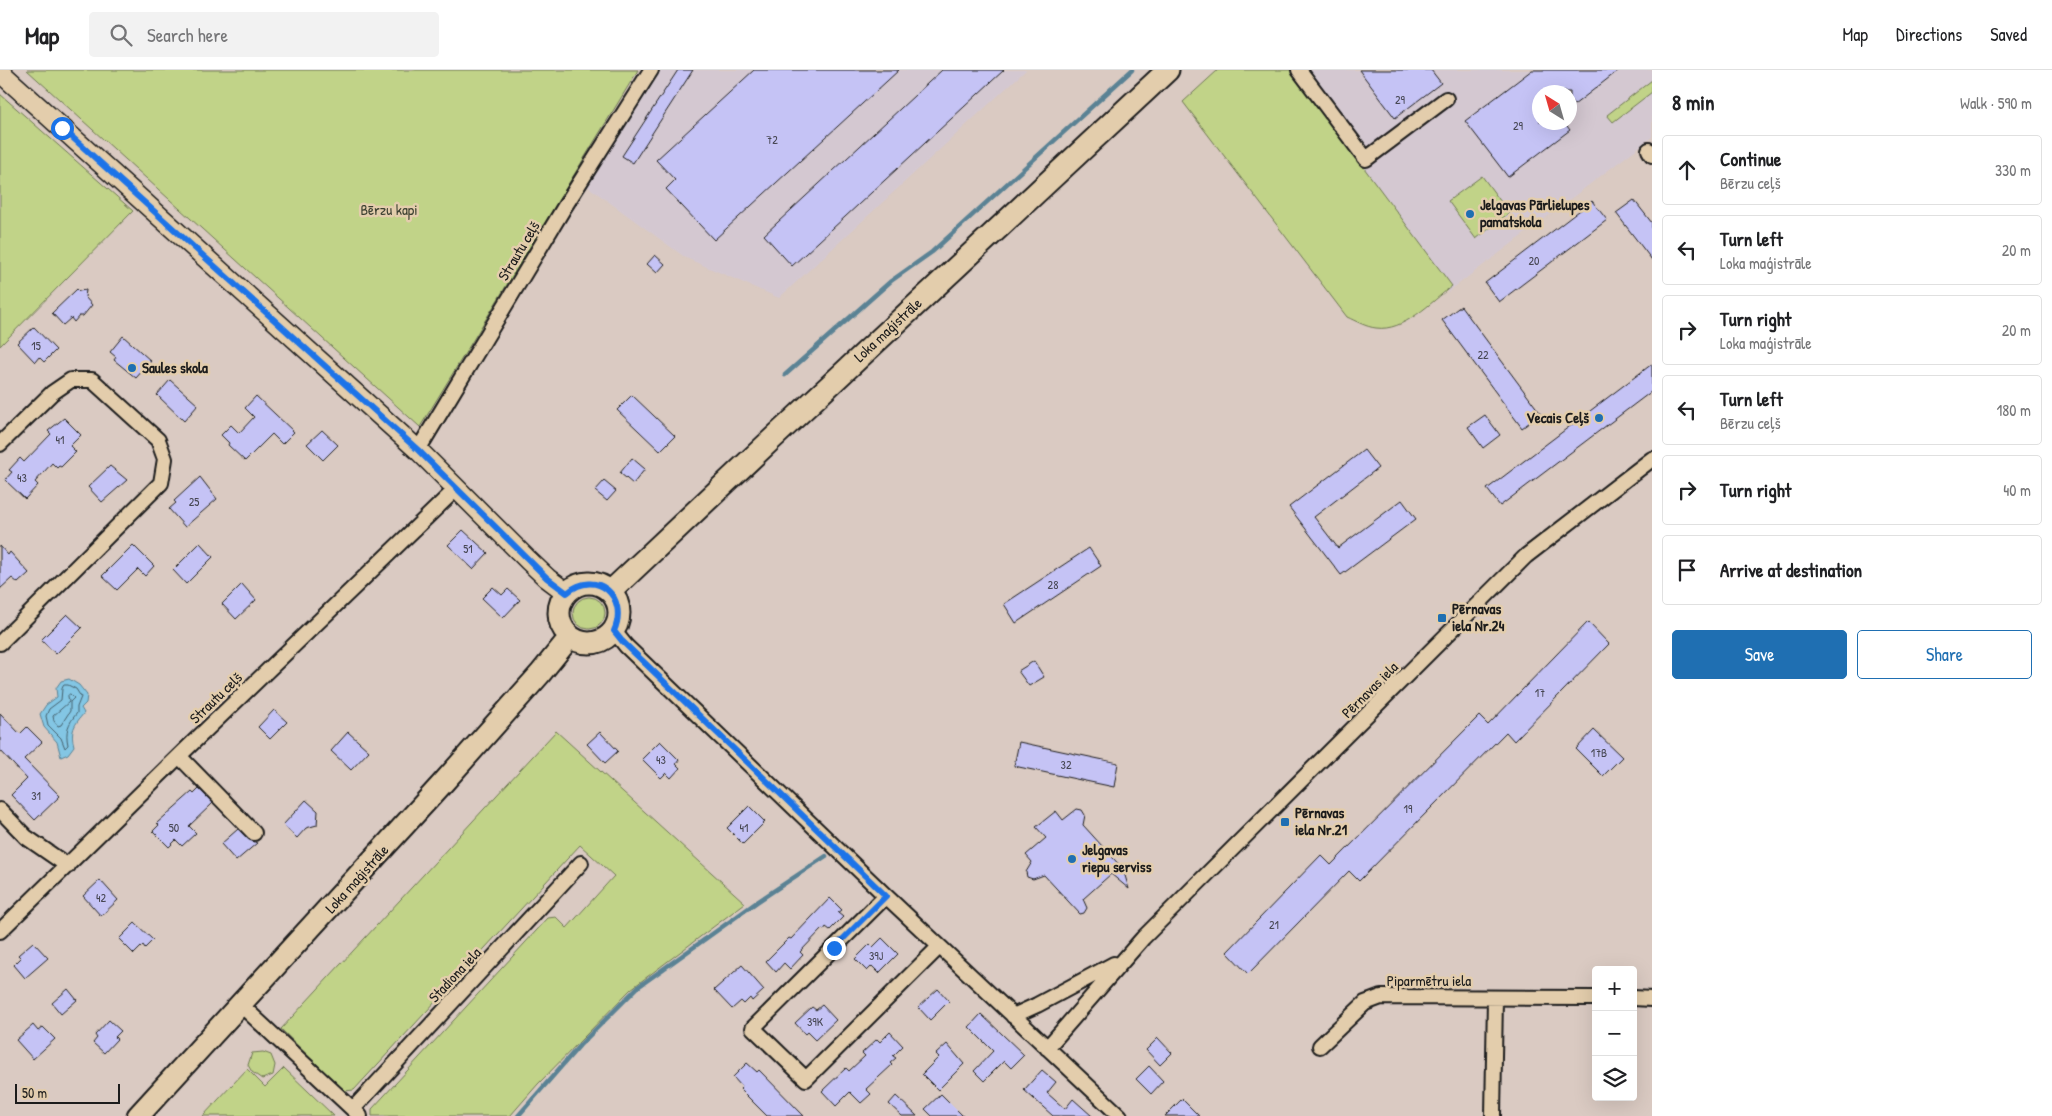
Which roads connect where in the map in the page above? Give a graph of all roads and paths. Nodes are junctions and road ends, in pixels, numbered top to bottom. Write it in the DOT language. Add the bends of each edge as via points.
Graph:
graph roads {
  1 [pos="651,70"];
  2 [pos="1168,70"];
  3 [pos="1299,70"];
  4 [pos="0,72"];
  5 [pos="1446,99"];
  6 [pos="0,444"];
  7 [pos="418,450"];
  8 [pos="1652,459"];
  9 [pos="456,490"];
  10 [pos="610,592"];
  11 [pos="567,593"];
  12 [pos="570,637"];
  13 [pos="620,638"];
  14 [pos="0,643"];
  15 [pos="179,756"];
  16 [pos="0,810"];
  17 [pos="254,833"];
  18 [pos="580,863"];
  19 [pos="68,866"];
  20 [pos="886,896"];
  21 [pos="0,931"];
  22 [pos="939,947"];
  23 [pos="1123,959"];
  24 [pos="1495,998"];
  25 [pos="1592,998"];
  26 [pos="1637,998"];
  27 [pos="1652,999"];
  28 [pos="241,1005"];
  29 [pos="1012,1016"];
  30 [pos="1320,1046"];
  31 [pos="1047,1048"];
  32 [pos="356,1113"];
  33 [pos="138,1116"];
  34 [pos="1120,1116"];
  35 [pos="1493,1116"];
  1 -- 7 [label="street, Strautu ceļš"];
  2 -- 10 [label="main road, Loka maģistrāle"];
  3 -- 5 [label="street" via="1366,159"];
  4 -- 7 [label="street"];
  6 -- 14 [label="street" via="52,393 71,380 92,380 158,440 165,459 160,483"];
  7 -- 9 [label="street"];
  8 -- 23 [label="street, Pērnavas iela" via="1526,556"];
  9 -- 11 [label="street" via="547,578"];
  9 -- 15 [label="street, Strautu ceļš"];
  10 -- 11 [label="main road" via="594,584 584,584"];
  10 -- 13 [label="main road" via="619,611"];
  11 -- 12 [label="main road" via="559,611 563,629"];
  12 -- 13 [label="main road" via="588,644"];
  12 -- 28 [label="main road, Loka maģistrāle" via="456,770"];
  13 -- 20 [label="street"];
  15 -- 17 [label="street"];
  15 -- 19 [label="street, Strautu ceļš"];
  16 -- 19 [label="street" via="26,838"];
  18 -- 32 [label="street, Stadiona iela"];
  19 -- 21 [label="street, Strautu ceļš"];
  20 -- 22 [label="street"];
  20 -- 22 [label="street" via="753,1028 806,1080"];
  22 -- 29 [label="street"];
  23 -- 29 [label="street"];
  23 -- 31 [label="street"];
  24 -- 25 [label="street, Piparmētru iela"];
  24 -- 30 [label="street, Piparmētru iela" via="1381,997 1365,1003"];
  24 -- 35 [label="street"];
  26 -- 27 [label="street"];
  28 -- 32 [label="street, Stadiona iela"];
  28 -- 33 [label="main road, Loka maģistrāle"];
  29 -- 31 [label="street"];
  31 -- 34 [label="street"];
}
